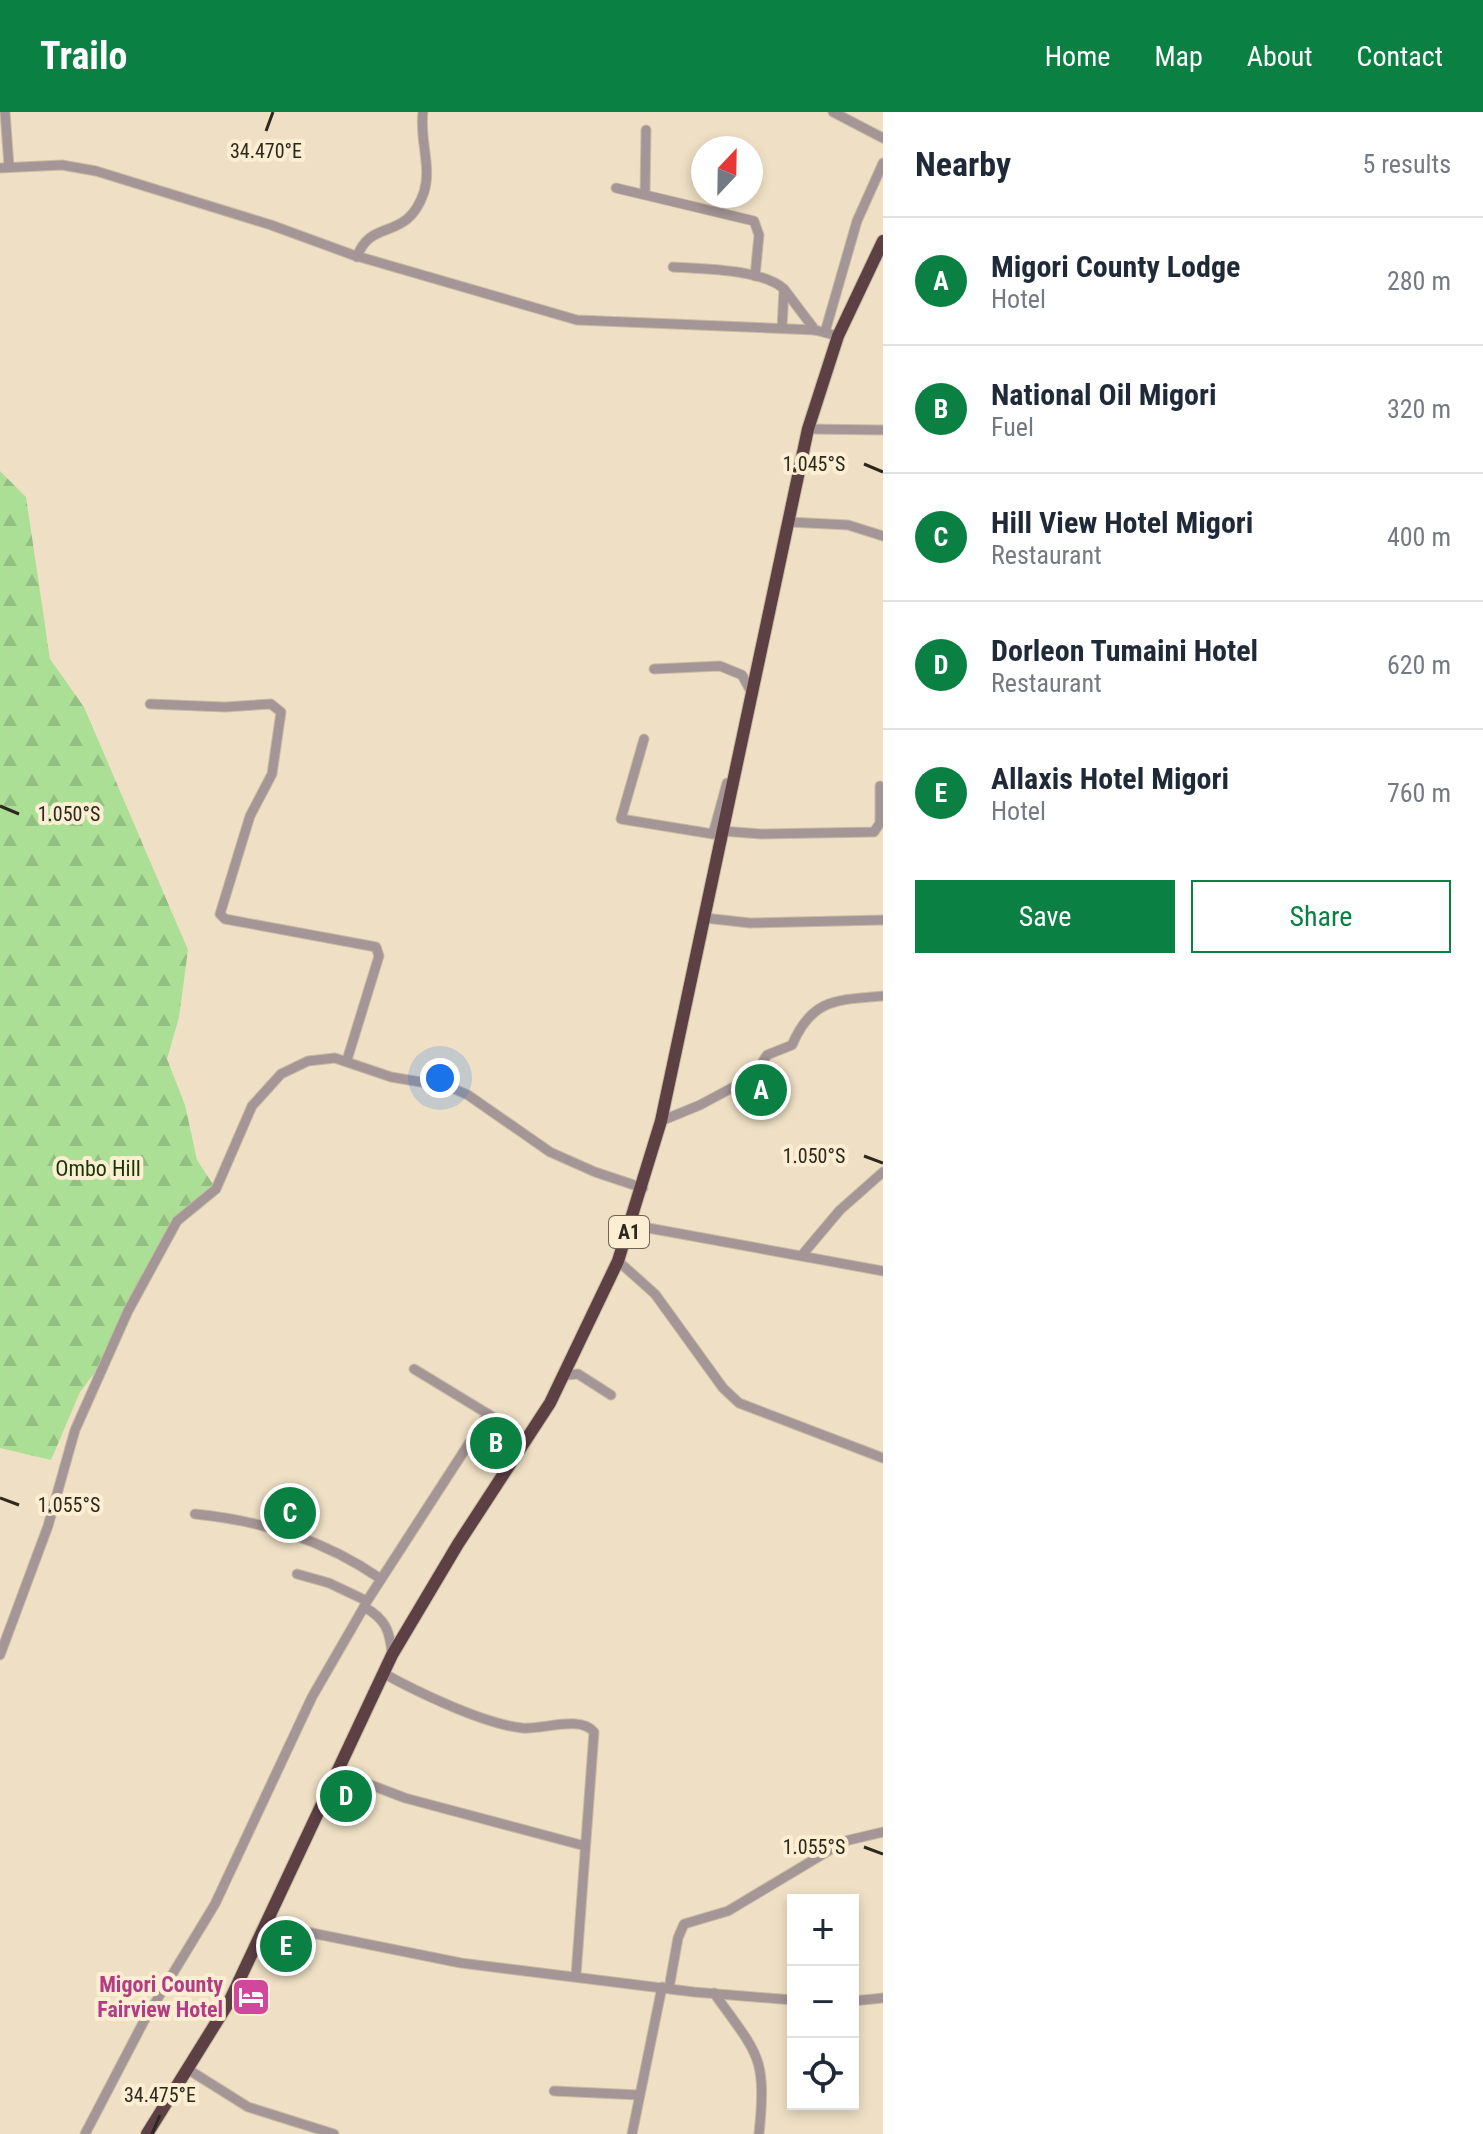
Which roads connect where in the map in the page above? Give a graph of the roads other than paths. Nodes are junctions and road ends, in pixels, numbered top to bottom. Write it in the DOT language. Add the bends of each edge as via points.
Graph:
graph roads {
  1 [pos="5,112"];
  2 [pos="423,112"];
  3 [pos="833,112"];
  4 [pos="646,130"];
  5 [pos="883,138"];
  6 [pos="883,163"];
  7 [pos="4,167"];
  8 [pos="616,188"];
  9 [pos="645,193"];
  10 [pos="883,241"];
  11 [pos="357,257"];
  12 [pos="673,267"];
  13 [pos="755,276"];
  14 [pos="784,289"];
  15 [pos="782,328"];
  16 [pos="826,333"];
  17 [pos="808,429"];
  18 [pos="883,430"];
  19 [pos="789,522"];
  20 [pos="883,536"];
  21 [pos="654,669"];
  22 [pos="753,694"];
  23 [pos="150,704"];
  24 [pos="644,739"];
  25 [pos="880,786"];
  26 [pos="722,831"];
  27 [pos="705,918"];
  28 [pos="883,920"];
  29 [pos="883,996"];
  30 [pos="347,1060"];
  31 [pos="661,1121"];
  32 [pos="883,1172"];
  33 [pos="643,1188"];
  34 [pos="632,1225"];
  35 [pos="802,1255"];
  36 [pos="618,1261"];
  37 [pos="883,1271"];
  38 [pos="414,1369"];
  39 [pos="567,1375"];
  40 [pos="611,1395"];
  41 [pos="488,1414"];
  42 [pos="527,1440"];
  43 [pos="883,1458"];
  44 [pos="195,1514"];
  45 [pos="297,1574"];
  46 [pos="381,1579"];
  47 [pos="366,1604"];
  48 [pos="0,1655"];
  49 [pos="392,1655"];
  50 [pos="383,1673"];
  51 [pos="337,1772"];
  52 [pos="883,1832"];
  53 [pos="585,1846"];
  54 [pos="267,1924"];
  55 [pos="576,1975"];
  56 [pos="666,1988"];
  57 [pos="714,1993"];
  58 [pos="883,1998"];
  59 [pos="787,1999"];
  60 [pos="859,2000"];
  61 [pos="189,2070"];
  62 [pos="554,2091"];
  63 [pos="639,2095"];
  64 [pos="85,2134"];
  65 [pos="147,2134"];
  66 [pos="334,2134"];
  67 [pos="632,2134"];
  68 [pos="759,2134"];
  1 -- 7 [label="street"];
  2 -- 11 [label="street" via="427,176 420,201 408,221 371,237"];
  3 -- 5 [label="street"];
  4 -- 9 [label="street"];
  6 -- 16 [label="street" via="857,221"];
  7 -- 11 [label="street" via="62,165 96,171"];
  8 -- 9 [label="street"];
  9 -- 13 [label="street" via="754,221 759,235"];
  10 -- 16 [label="highway, A1"];
  11 -- 15 [label="street" via="586,321"];
  12 -- 13 [label="street"];
  13 -- 14 [label="street"];
  14 -- 15 [label="street"];
  14 -- 16 [label="street"];
  15 -- 16 [label="street"];
  16 -- 17 [label="highway, A1"];
  17 -- 18 [label="street"];
  17 -- 19 [label="highway, A1"];
  19 -- 20 [label="street" via="848,525"];
  19 -- 22 [label="highway, A1"];
  21 -- 22 [label="street" via="720,666 742,675"];
  22 -- 24 [label="street" via="713,834 621,819"];
  22 -- 26 [label="highway, A1"];
  23 -- 30 [label="street" via="271,704 281,712 272,774 250,816 220,914 376,947 379,956"];
  25 -- 26 [label="street" via="880,823 874,832"];
  26 -- 27 [label="highway, A1"];
  27 -- 28 [label="street" via="750,923"];
  27 -- 31 [label="highway, A1"];
  29 -- 31 [label="street" via="840,1000 820,1008 805,1019 792,1045 767,1055 757,1074"];
  30 -- 33 [label="street" via="391,1077 458,1090 550,1152"];
  30 -- 48 [label="street" via="308,1061 271,1082 252,1106 216,1189 177,1221 121,1325 75,1430 52,1513"];
  31 -- 33 [label="highway, A1"];
  32 -- 35 [label="street" via="840,1210"];
  33 -- 34 [label="highway, A1"];
  34 -- 35 [label="street"];
  34 -- 36 [label="highway, A1"];
  35 -- 37 [label="street"];
  36 -- 39 [label="highway, A1"];
  36 -- 43 [label="street" via="655,1294 739,1403"];
  38 -- 41 [label="street"];
  39 -- 40 [label="street" via="578,1374"];
  39 -- 42 [label="highway, A1"];
  41 -- 42 [label="street"];
  41 -- 46 [label="street"];
  42 -- 49 [label="highway, A1"];
  44 -- 46 [label="street" via="254,1522 297,1535"];
  45 -- 47 [label="street" via="329,1583"];
  46 -- 47 [label="street"];
  47 -- 49 [label="street" via="387,1625"];
  47 -- 64 [label="street" via="312,1697 215,1904 150,2010"];
  49 -- 50 [label="highway, A1"];
  50 -- 51 [label="highway, A1"];
  50 -- 53 [label="street" via="435,1699 517,1727 591,1728 596,1740"];
  51 -- 53 [label="street" via="405,1798"];
  51 -- 54 [label="highway, A1"];
  52 -- 56 [label="street" via="845,1841 728,1911 684,1924"];
  53 -- 55 [label="street"];
  54 -- 55 [label="street" via="461,1963"];
  54 -- 61 [label="highway, A1"];
  55 -- 56 [label="street"];
  56 -- 57 [label="street"];
  56 -- 63 [label="street"];
  57 -- 59 [label="street"];
  57 -- 68 [label="street" via="747,2036 763,2073"];
  58 -- 60 [label="street"];
  61 -- 65 [label="highway, A1"];
  61 -- 66 [label="street" via="248,2107"];
  62 -- 63 [label="street"];
  63 -- 67 [label="street"];
}
